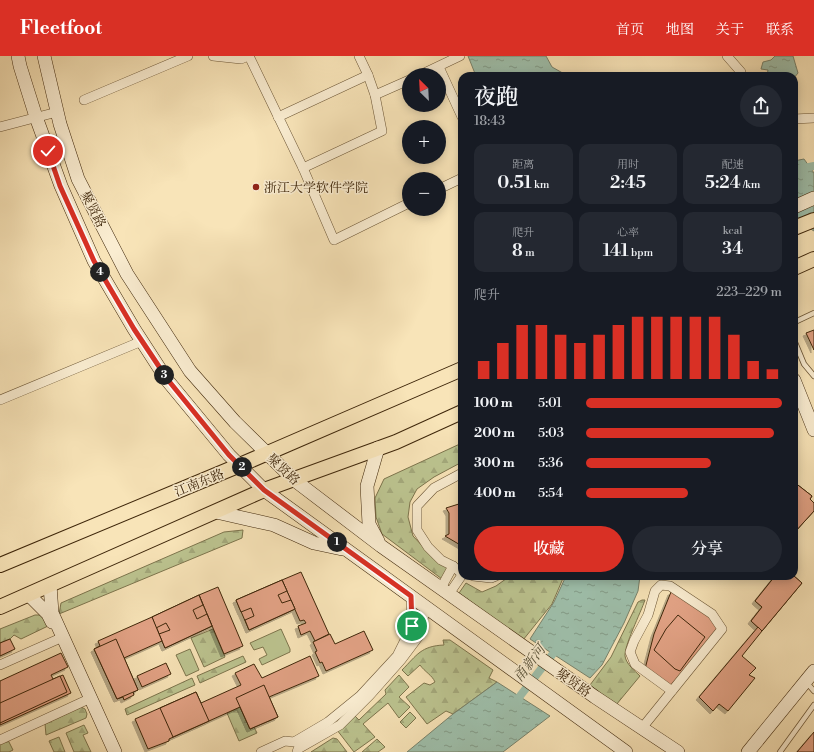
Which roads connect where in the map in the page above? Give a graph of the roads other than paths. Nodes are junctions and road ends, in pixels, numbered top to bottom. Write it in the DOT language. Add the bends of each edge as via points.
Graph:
graph roads {
  1 [pos="18,56"];
  2 [pos="44,56"];
  3 [pos="188,56"];
  4 [pos="212,56"];
  5 [pos="249,56"];
  6 [pos="359,56"];
  7 [pos="460,56"];
  8 [pos="728,56"];
  9 [pos="439,67"];
  10 [pos="741,72"];
  11 [pos="368,75"];
  12 [pos="402,83"];
  13 [pos="375,95"];
  14 [pos="84,100"];
  15 [pos="458,108"];
  16 [pos="57,112"];
  17 [pos="36,117"];
  18 [pos="278,117"];
  19 [pos="814,118"];
  20 [pos="798,119"];
  21 [pos="0,127"];
  22 [pos="303,168"];
  23 [pos="458,180"];
  24 [pos="446,186"];
  25 [pos="814,198"];
  26 [pos="798,205"];
  27 [pos="402,206"];
  28 [pos="814,220"];
  29 [pos="798,226"];
  30 [pos="814,259"];
  31 [pos="798,266"];
  32 [pos="814,313"];
  33 [pos="798,321"];
  34 [pos="142,341"];
  35 [pos="798,350"];
  36 [pos="458,371"];
  37 [pos="814,376"];
  38 [pos="798,390"];
  39 [pos="0,400"];
  40 [pos="458,414"];
  41 [pos="814,430"];
  42 [pos="378,448"];
  43 [pos="267,453"];
  44 [pos="240,465"];
  45 [pos="458,476"];
  46 [pos="293,479"];
  47 [pos="264,490"];
  48 [pos="216,512"];
  49 [pos="381,546"];
  50 [pos="348,550"];
  51 [pos="0,564"];
  52 [pos="453,566"];
  53 [pos="458,570"];
  54 [pos="458,578"];
  55 [pos="50,585"];
  56 [pos="445,591"];
  57 [pos="29,594"];
  58 [pos="411,596"];
  59 [pos="0,607"];
  60 [pos="430,609"];
  61 [pos="62,638"];
  62 [pos="0,665"];
  63 [pos="814,671"];
  64 [pos="810,686"];
  65 [pos="672,691"];
  66 [pos="89,699"];
  67 [pos="814,705"];
  68 [pos="642,728"];
  69 [pos="0,740"];
  70 [pos="111,752"];
  71 [pos="115,752"];
  72 [pos="261,752"];
  73 [pos="297,752"];
  74 [pos="626,752"];
  75 [pos="678,752"];
  76 [pos="748,752"];
  77 [pos="780,752"];
  1 -- 17 [label="main road, 聚贤路"];
  2 -- 16 [label="main road, 聚贤路"];
  3 -- 14 [label="street"];
  4 -- 5 [label="street" via="241,59"];
  5 -- 18 [label="street"];
  6 -- 11 [label="street"];
  7 -- 9 [label="street"];
  8 -- 10 [label="street"];
  9 -- 15 [label="street"];
  11 -- 13 [label="street"];
  11 -- 18 [label="street"];
  12 -- 13 [label="street"];
  13 -- 22 [label="street" via="382,131"];
  16 -- 17 [label="street"];
  16 -- 43 [label="main road, 聚贤路" via="78,179 127,274 190,371 234,422"];
  17 -- 21 [label="street"];
  17 -- 34 [label="main road, 聚贤路" via="60,186 94,261"];
  18 -- 22 [label="street"];
  19 -- 20 [label="street"];
  22 -- 27 [label="street" via="334,240"];
  23 -- 24 [label="street"];
  25 -- 26 [label="main road"];
  28 -- 29 [label="main road"];
  30 -- 31 [label="main road"];
  32 -- 33 [label="lane"];
  34 -- 39 [label="street"];
  34 -- 44 [label="main road, 聚贤路" via="168,380"];
  35 -- 37 [label="lane" via="804,364"];
  36 -- 43 [label="main road, 江南东路"];
  38 -- 41 [label="main road"];
  40 -- 42 [label="main road"];
  42 -- 46 [label="main road"];
  42 -- 49 [label="main road" via="367,486 369,524"];
  43 -- 44 [label="main road, 江南东路"];
  43 -- 46 [label="main road, 聚贤路"];
  44 -- 47 [label="main road, 聚贤路"];
  44 -- 51 [label="main road, 江南东路"];
  45 -- 52 [label="street" via="434,488 417,506 417,530 428,547 441,560"];
  46 -- 47 [label="main road"];
  46 -- 49 [label="main road, 聚贤路"];
  47 -- 48 [label="main road"];
  47 -- 50 [label="main road, 聚贤路"];
  48 -- 50 [label="main road" via="274,525 314,543"];
  48 -- 55 [label="main road"];
  49 -- 56 [label="main road, 聚贤路"];
  50 -- 58 [label="main road, 聚贤路"];
  52 -- 53 [label="street"];
  52 -- 56 [label="street"];
  54 -- 56 [label="street"];
  55 -- 57 [label="main road"];
  55 -- 61 [label="main road" via="52,613"];
  56 -- 68 [label="main road, 聚贤路"];
  57 -- 59 [label="main road"];
  57 -- 61 [label="main road" via="48,614"];
  58 -- 60 [label="main road, 聚贤路"];
  58 -- 72 [label="street" via="412,626 397,656 360,696 328,722 294,742 285,741"];
  60 -- 73 [label="street" via="419,636 370,695 340,725 298,749"];
  60 -- 74 [label="main road, 聚贤路"];
  61 -- 62 [label="street"];
  61 -- 66 [label="main road"];
  63 -- 64 [label="main road"];
  64 -- 76 [label="main road"];
  65 -- 65 [label="street" via="635,664 630,652 648,615 655,591 661,585 670,586 712,614 722,629"];
  65 -- 68 [label="street"];
  66 -- 69 [label="street"];
  66 -- 70 [label="main road"];
  66 -- 71 [label="main road"];
  67 -- 77 [label="lane"];
  68 -- 75 [label="main road, 聚贤路"];
}
